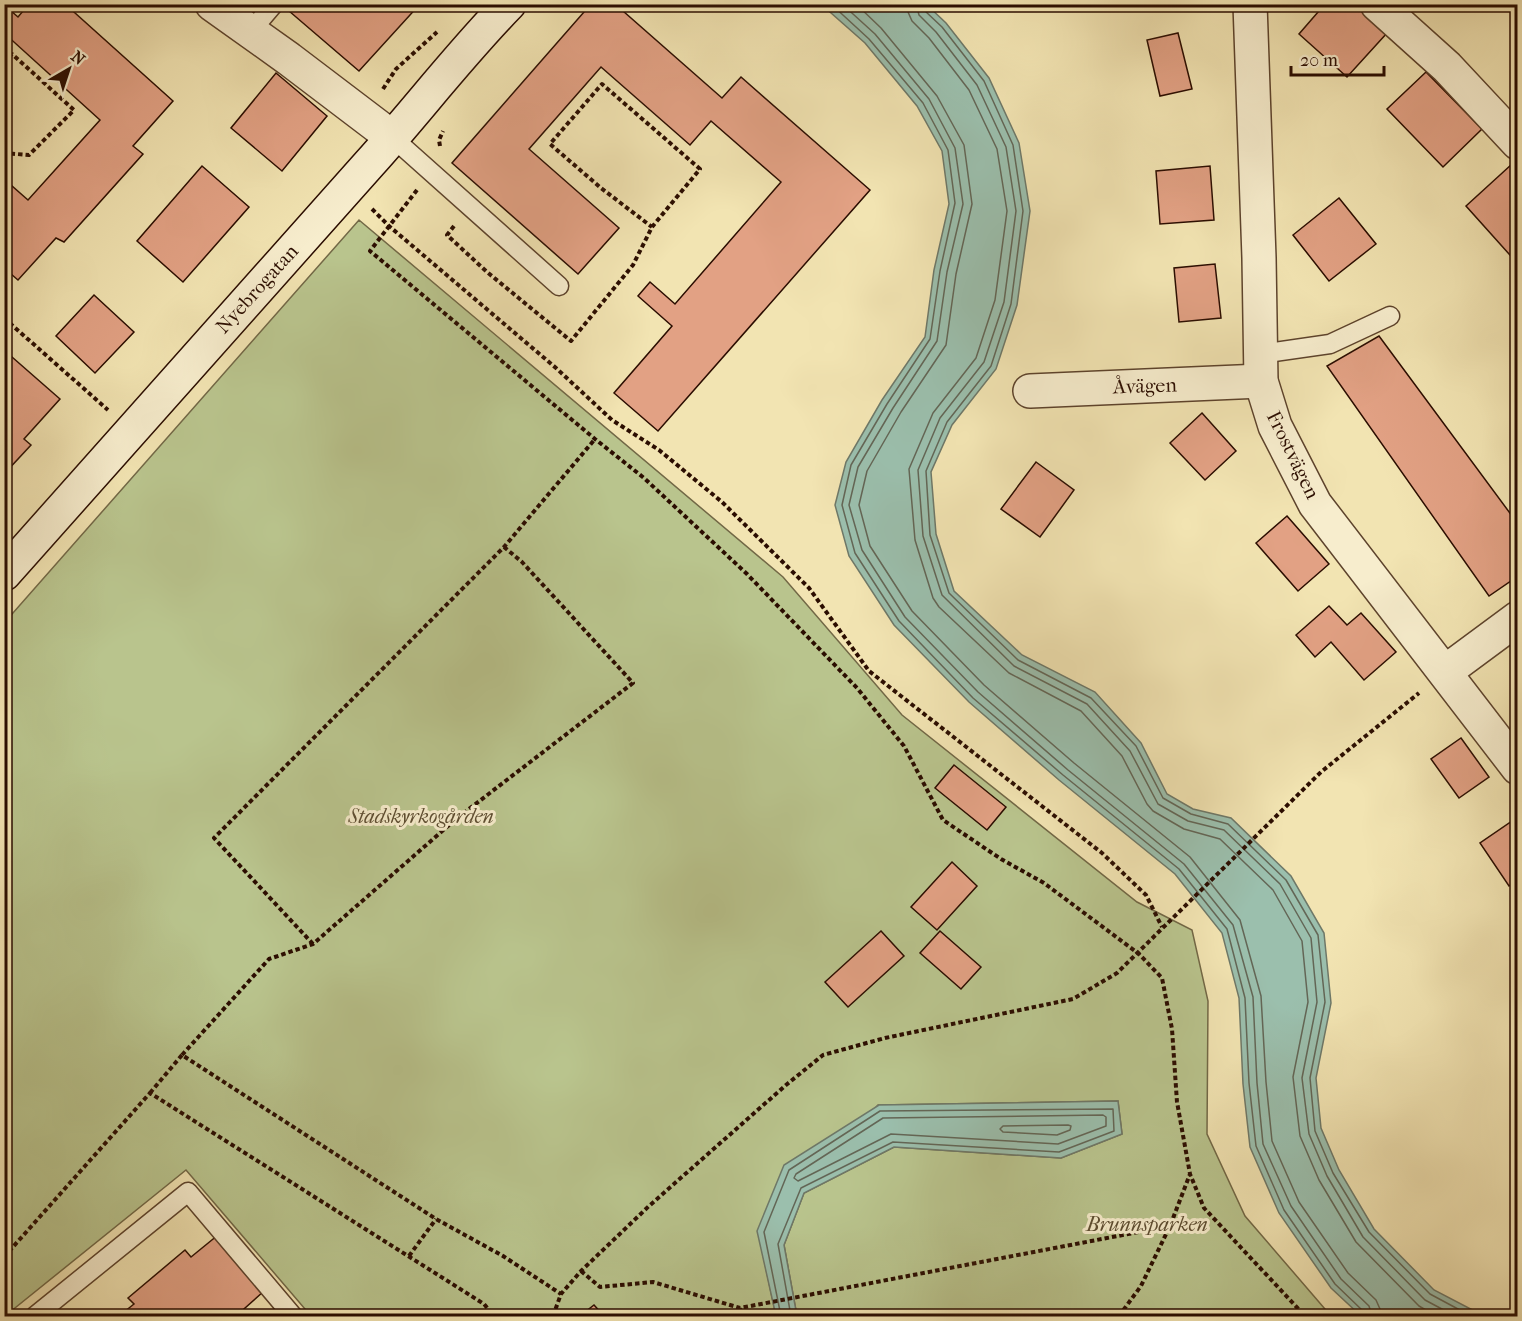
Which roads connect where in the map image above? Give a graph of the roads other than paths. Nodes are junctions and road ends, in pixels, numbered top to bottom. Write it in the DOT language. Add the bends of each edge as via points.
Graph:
graph roads {
  1 [pos="212,4"];
  2 [pos="274,4"];
  3 [pos="509,4"];
  4 [pos="1250,4"];
  5 [pos="1394,10"];
  6 [pos="251,31"];
  7 [pos="393,138"];
  8 [pos="1518,143"];
  9 [pos="559,286"];
  10 [pos="1390,316"];
  11 [pos="1260,367"];
  12 [pos="1030,391"];
  13 [pos="4,574"];
  14 [pos="1518,618"];
  15 [pos="1445,672"];
  16 [pos="1518,768"];
  17 [pos="35,1317"];
  18 [pos="293,1317"];
  1 -- 6 [label="street"];
  2 -- 6 [label="lane"];
  3 -- 7 [label="street, Nyebrogatan"];
  4 -- 11 [label="street, Frostvägen"];
  5 -- 8 [label="street"];
  6 -- 7 [label="street"];
  7 -- 9 [label="lane"];
  7 -- 13 [label="street, Nyebrogatan"];
  10 -- 11 [label="lane" via="1330,344"];
  11 -- 12 [label="street, Åvägen"];
  11 -- 15 [label="street, Frostvägen" via="1275,426 1316,504"];
  14 -- 15 [label="street"];
  15 -- 16 [label="street, Frostvägen"];
  17 -- 18 [label="lane" via="188,1192"];
}
